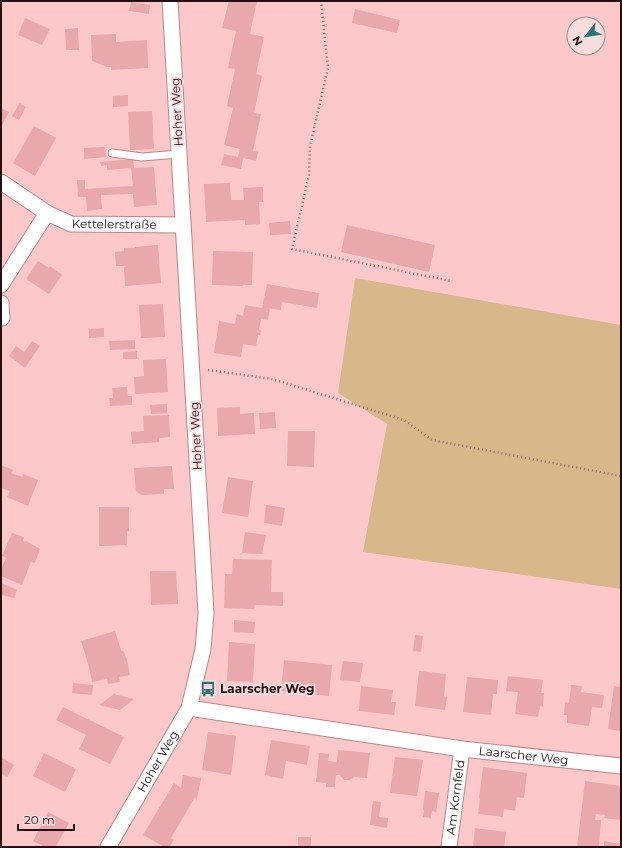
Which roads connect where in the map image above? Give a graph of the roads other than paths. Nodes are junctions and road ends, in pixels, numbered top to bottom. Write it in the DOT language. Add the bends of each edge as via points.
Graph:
graph roads {
  1 [pos="170,1"];
  2 [pos="112,153"];
  3 [pos="179,154"];
  4 [pos="1,182"];
  5 [pos="47,213"];
  6 [pos="183,225"];
  7 [pos="1,285"];
  8 [pos="1,303"];
  9 [pos="2,318"];
  10 [pos="189,708"];
  11 [pos="462,749"];
  12 [pos="621,766"];
  13 [pos="108,847"];
  14 [pos="449,847"];
  1 -- 3 [label="street, Hoher Weg"];
  2 -- 3 [label="lane" via="142,157"];
  3 -- 6 [label="street, Hoher Weg"];
  4 -- 5 [label="street, Kettelerstraße"];
  5 -- 6 [label="street, Kettelerstraße" via="71,224"];
  5 -- 7 [label="street"];
  6 -- 10 [label="street, Hoher Weg" via="206,613 203,649"];
  8 -- 9 [label="street"];
  10 -- 11 [label="street, Laarscher Weg"];
  10 -- 13 [label="street, Hoher Weg"];
  11 -- 12 [label="street, Laarscher Weg"];
  11 -- 14 [label="street, Am Kornfeld"];
}
